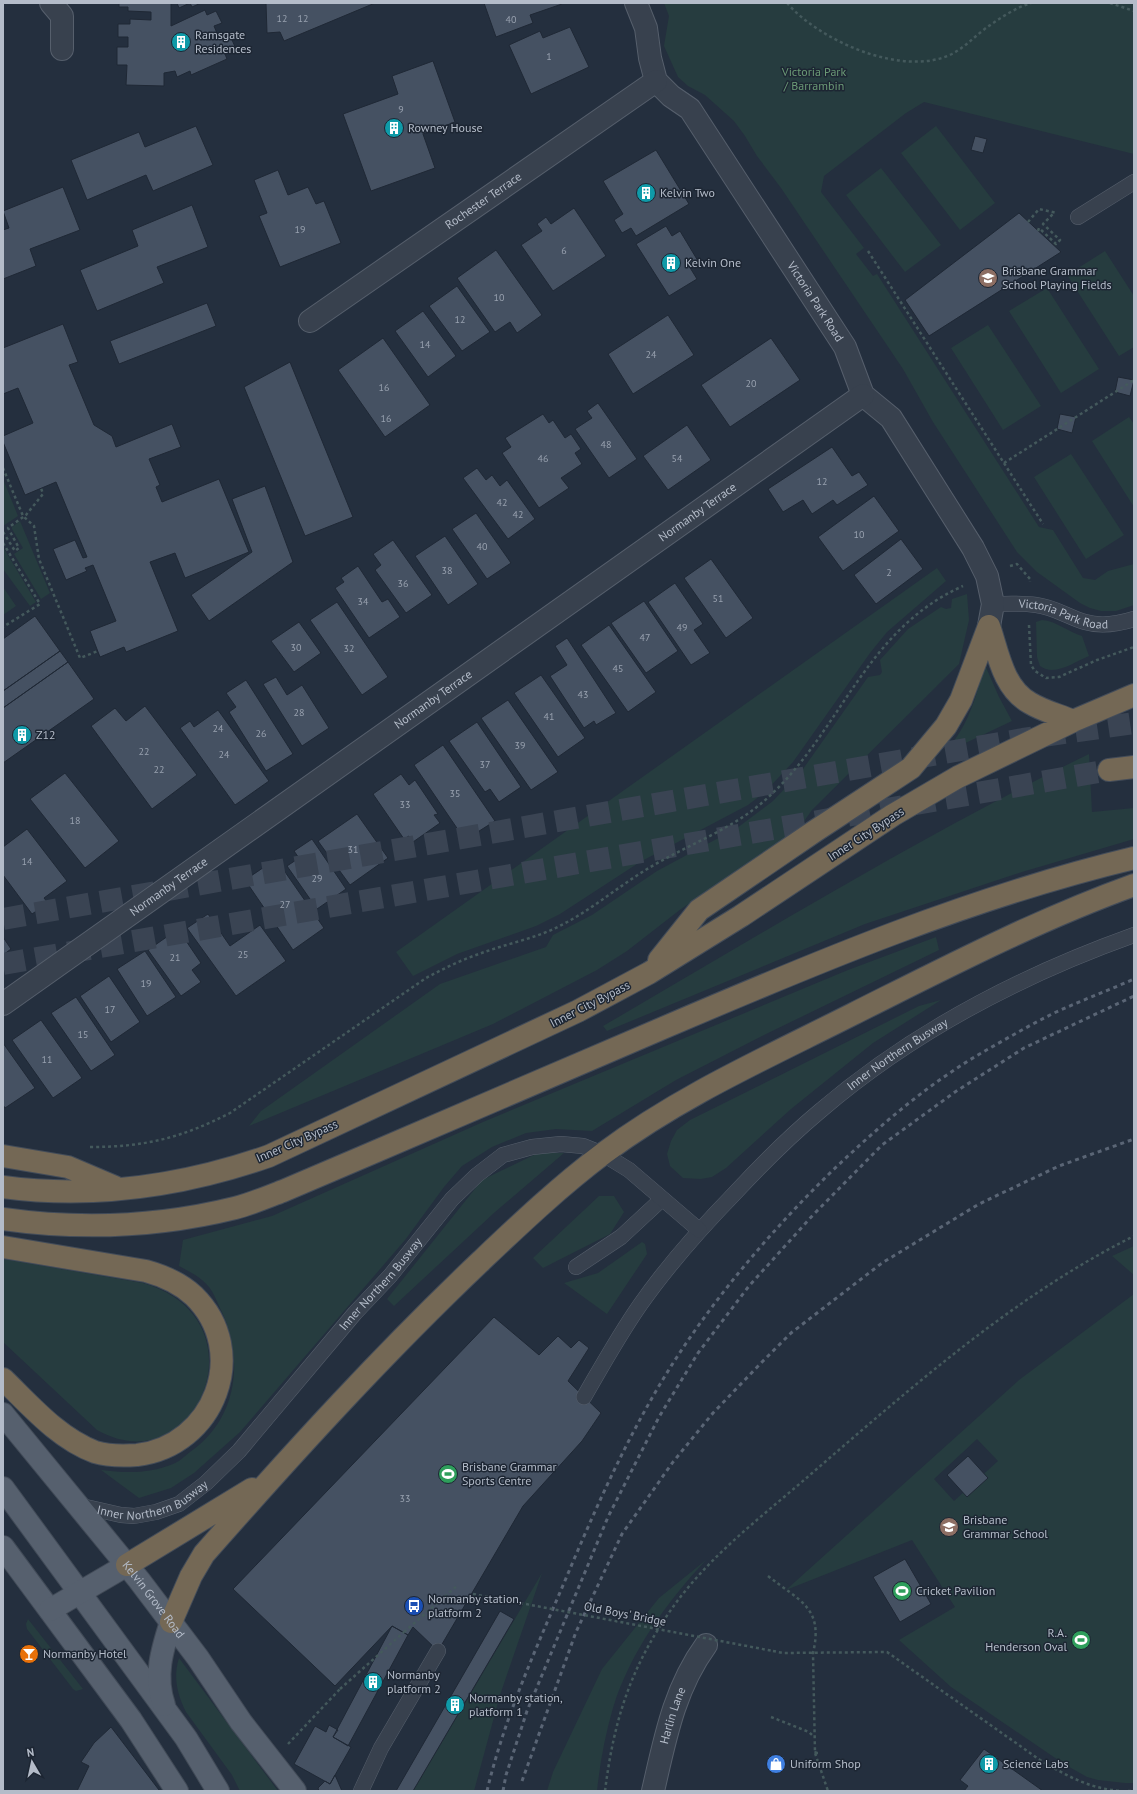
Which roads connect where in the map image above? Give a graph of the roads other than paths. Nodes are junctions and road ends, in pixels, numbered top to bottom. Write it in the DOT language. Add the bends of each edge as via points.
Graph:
graph roads {
  1 [pos="636,3"];
  2 [pos="62,7"];
  3 [pos="62,49"];
  4 [pos="656,81"];
  5 [pos="1134,182"];
  6 [pos="1078,217"];
  7 [pos="310,321"];
  8 [pos="862,395"];
  9 [pos="993,604"];
  10 [pos="1134,619"];
  11 [pos="989,626"];
  12 [pos="1134,695"];
  13 [pos="1073,721"];
  14 [pos="1134,767"];
  15 [pos="1109,770"];
  16 [pos="1134,858"];
  17 [pos="1134,885"];
  18 [pos="1134,935"];
  19 [pos="649,973"];
  20 [pos="3,1004"];
  21 [pos="603,1154"];
  22 [pos="3,1156"];
  23 [pos="3,1186"];
  24 [pos="122,1190"];
  25 [pos="662,1199"];
  26 [pos="3,1218"];
  27 [pos="699,1230"];
  28 [pos="3,1247"];
  29 [pos="576,1266"];
  30 [pos="3,1379"];
  31 [pos="584,1397"];
  32 [pos="3,1414"];
  33 [pos="277,1473"];
  34 [pos="3,1488"];
  35 [pos="77,1505"];
  36 [pos="3,1547"];
  37 [pos="127,1565"];
  38 [pos="79,1593"];
  39 [pos="50,1610"];
  40 [pos="171,1622"];
  41 [pos="706,1645"];
  42 [pos="438,1651"];
  43 [pos="168,1713"];
  44 [pos="177,1791"];
  45 [pos="218,1791"];
  46 [pos="295,1791"];
  47 [pos="361,1791"];
  48 [pos="653,1791"];
  1 -- 4 [label="street" via="646,28"];
  2 -- 3 [label="street"];
  4 -- 7 [label="street, Rochester Terrace"];
  4 -- 8 [label="street, Victoria Park Road" via="671,96 690,109 845,347"];
  5 -- 6 [label="lane"];
  8 -- 9 [label="street" via="891,418 973,548 987,576"];
  8 -- 20 [label="street, Normanby Terrace"];
  9 -- 10 [label="lane, Victoria Park Road" via="1036,605 1086,622 1100,624 1118,624"];
  9 -- 11 [label="street"];
  11 -- 13 [label="highway" via="1003,672 1012,686 1029,703"];
  11 -- 19 [label="highway" via="961,700 946,726 911,768 699,910"];
  12 -- 13 [label="highway, Inner City Bypass"];
  13 -- 19 [label="highway, Inner City Bypass" via="958,778 893,815"];
  14 -- 15 [label="highway"];
  16 -- 26 [label="highway" via="970,906 832,957 283,1191 237,1208 193,1218 113,1226 74,1226"];
  17 -- 21 [label="highway" via="998,942 762,1059 680,1103"];
  18 -- 27 [label="lane, Inner Northern Busway" via="1065,962 1016,985 941,1026 871,1071 820,1111 752,1175"];
  19 -- 24 [label="highway, Inner City Bypass" via="571,1014 269,1156 192,1180"];
  21 -- 25 [label="lane, Inner Northern Busway" via="629,1170"];
  21 -- 33 [label="highway" via="562,1186 400,1339"];
  21 -- 35 [label="lane, Inner Northern Busway" via="584,1146 561,1144 532,1147 503,1155 477,1175 452,1199 390,1276 355,1313 240,1451 179,1504 134,1516"];
  22 -- 24 [label="highway" via="68,1167"];
  23 -- 24 [label="highway, Inner City Bypass" via="40,1191"];
  25 -- 27 [label="lane, Inner Northern Busway"];
  25 -- 29 [label="lane" via="621,1237"];
  27 -- 31 [label="lane, Inner Northern Busway" via="640,1306"];
  28 -- 30 [label="highway" via="163,1276 194,1296 206,1310 220,1343 222,1361 216,1397 196,1427 166,1448 130,1455 97,1452 67,1438"];
  32 -- 35 [label="main road, Kelvin Grove Road"];
  33 -- 37 [label="highway"];
  33 -- 40 [label="highway" via="204,1554 191,1576"];
  34 -- 38 [label="main road"];
  35 -- 37 [label="main road, Kelvin Grove Road"];
  36 -- 39 [label="main road"];
  37 -- 38 [label="main road"];
  37 -- 40 [label="main road, Kelvin Grove Road"];
  38 -- 39 [label="main road"];
  38 -- 43 [label="main road"];
  39 -- 44 [label="main road" via="131,1720"];
  40 -- 43 [label="main road" via="159,1679"];
  40 -- 46 [label="main road, Kelvin Grove Road" via="241,1722"];
  41 -- 48 [label="street, Harlin Lane" via="683,1681"];
  42 -- 47 [label="lane" via="381,1748"];
  43 -- 45 [label="main road"];
}
